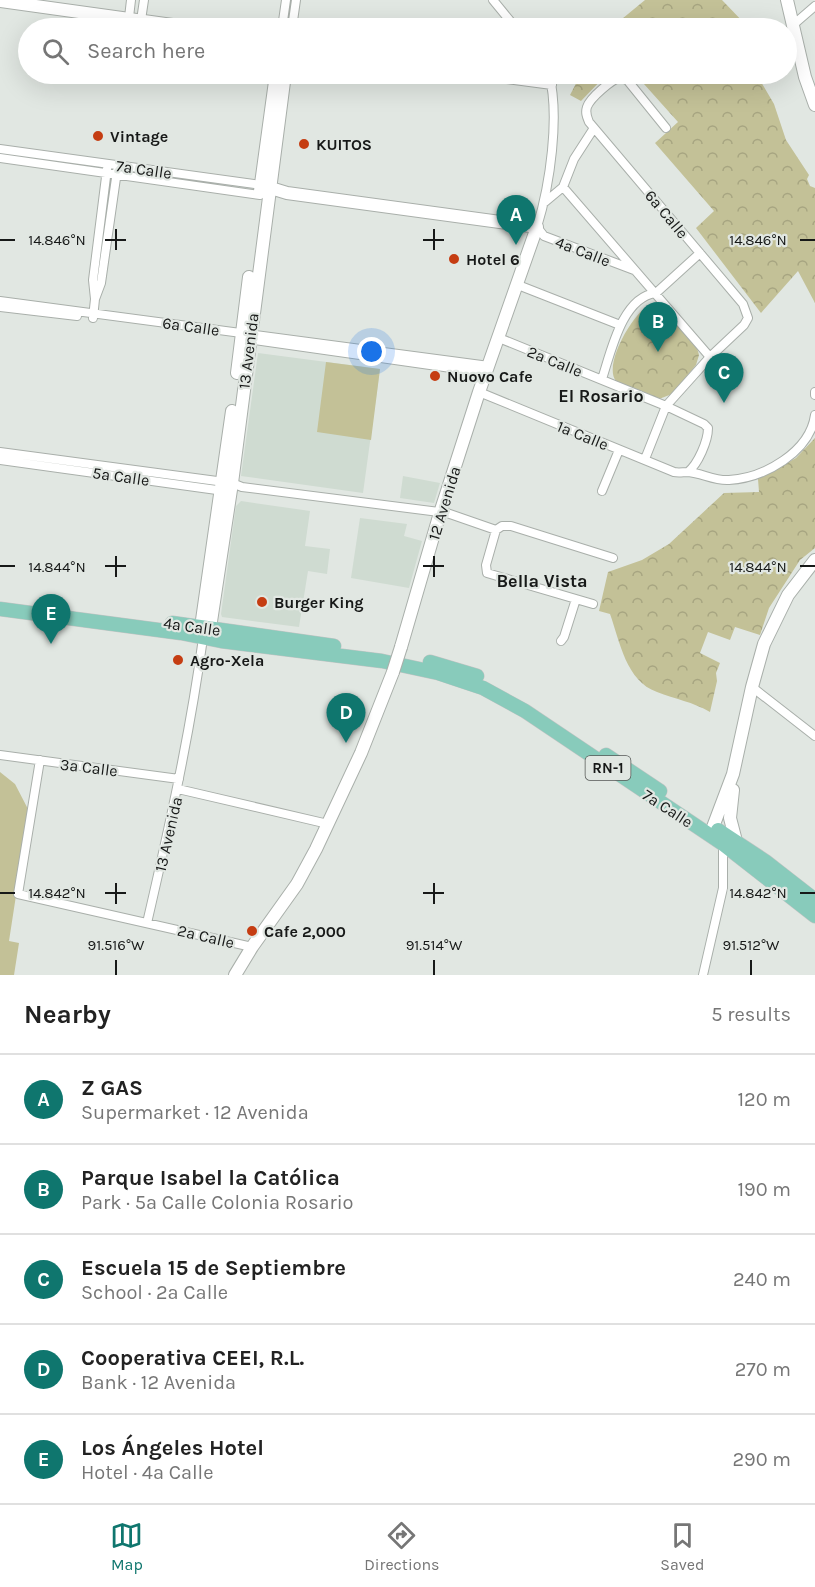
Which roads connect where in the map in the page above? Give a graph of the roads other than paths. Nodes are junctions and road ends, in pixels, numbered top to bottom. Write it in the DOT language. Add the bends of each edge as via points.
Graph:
graph roads {
  1 [pos="131,0"];
  2 [pos="144,0"];
  3 [pos="285,0"];
  4 [pos="296,0"];
  5 [pos="493,0"];
  6 [pos="787,0"];
  7 [pos="0,1"];
  8 [pos="815,6"];
  9 [pos="0,9"];
  10 [pos="82,18"];
  11 [pos="101,18"];
  12 [pos="136,18"];
  13 [pos="139,18"];
  14 [pos="283,18"];
  15 [pos="293,18"];
  16 [pos="508,18"];
  17 [pos="791,18"];
  18 [pos="797,22"];
  19 [pos="797,45"];
  20 [pos="275,84"];
  21 [pos="283,84"];
  22 [pos="544,84"];
  23 [pos="609,84"];
  24 [pos="630,84"];
  25 [pos="552,85"];
  26 [pos="815,105"];
  27 [pos="594,128"];
  28 [pos="666,128"];
  29 [pos="0,149"];
  30 [pos="0,158"];
  31 [pos="107,169"];
  32 [pos="117,170"];
  33 [pos="563,187"];
  34 [pos="265,191"];
  35 [pos="545,203"];
  36 [pos="537,226"];
  37 [pos="700,253"];
  38 [pos="634,270"];
  39 [pos="518,285"];
  40 [pos="656,293"];
  41 [pos="95,299"];
  42 [pos="0,301"];
  43 [pos="0,307"];
  44 [pos="93,316"];
  45 [pos="620,325"];
  46 [pos="245,336"];
  47 [pos="499,338"];
  48 [pos="710,357"];
  49 [pos="488,369"];
  50 [pos="602,379"];
  51 [pos="479,392"];
  52 [pos="666,406"];
  53 [pos="815,415"];
  54 [pos="619,450"];
  55 [pos="0,452"];
  56 [pos="645,459"];
  57 [pos="0,460"];
  58 [pos="688,472"];
  59 [pos="229,487"];
  60 [pos="602,491"];
  61 [pos="440,513"];
  62 [pos="496,530"];
  63 [pos="613,558"];
  64 [pos="815,560"];
  65 [pos="576,599"];
  66 [pos="0,600"];
  67 [pos="593,604"];
  68 [pos="0,609"];
  69 [pos="205,631"];
  70 [pos="561,641"];
  71 [pos="382,657"];
  72 [pos="752,687"];
  73 [pos="815,736"];
  74 [pos="0,755"];
  75 [pos="40,760"];
  76 [pos="734,774"];
  77 [pos="179,778"];
  78 [pos="178,789"];
  79 [pos="328,824"];
  80 [pos="713,827"];
  81 [pos="730,843"];
  82 [pos="815,900"];
  83 [pos="815,916"];
  84 [pos="147,923"];
  85 [pos="252,947"];
  86 [pos="235,975"];
  87 [pos="703,975"];
  1 -- 12 [label="street"];
  2 -- 13 [label="street"];
  3 -- 14 [label="street"];
  4 -- 15 [label="street"];
  5 -- 16 [label="street"];
  6 -- 17 [label="street"];
  7 -- 11 [label="street"];
  8 -- 18 [label="street"];
  9 -- 10 [label="street"];
  19 -- 26 [label="street"];
  20 -- 34 [label="street, 13 Avenida"];
  21 -- 34 [label="street, 13 Avenida"];
  22 -- 25 [label="street"];
  23 -- 27 [label="street, 6a Calle" via="586,110"];
  24 -- 28 [label="street, 6a Calle"];
  25 -- 35 [label="street, 12 Avenida" via="551,163"];
  27 -- 33 [label="street" via="574,159"];
  27 -- 37 [label="street, 6a Calle"];
  29 -- 31 [label="street, 7a Calle"];
  30 -- 31 [label="street, 7a Calle"];
  31 -- 32 [label="street, 7a Calle"];
  31 -- 41 [label="street" via="93,280"];
  32 -- 34 [label="street, 7a Calle"];
  32 -- 41 [label="street" via="101,283"];
  33 -- 35 [label="street"];
  33 -- 38 [label="street"];
  34 -- 36 [label="street, 7a Calle"];
  34 -- 46 [label="street, 13 Avenida"];
  35 -- 36 [label="street, 12 Avenida"];
  36 -- 38 [label="street, 4a Calle" via="544,236"];
  36 -- 39 [label="street, 12 Avenida"];
  37 -- 40 [label="street"];
  37 -- 48 [label="street, 6a Calle" via="743,304 748,318"];
  38 -- 40 [label="street"];
  39 -- 45 [label="street"];
  39 -- 47 [label="street, 12 Avenida"];
  40 -- 45 [label="street" via="638,300"];
  40 -- 48 [label="street"];
  41 -- 44 [label="street"];
  42 -- 44 [label="street, 6a Calle"];
  43 -- 44 [label="street, 6a Calle"];
  44 -- 46 [label="street, 6a Calle"];
  45 -- 50 [label="street"];
  46 -- 49 [label="street, 6a Calle"];
  46 -- 59 [label="street, 13 Avenida"];
  47 -- 49 [label="street, 12 Avenida"];
  47 -- 50 [label="street, 2a Calle"];
  48 -- 52 [label="street"];
  49 -- 51 [label="street, 12 Avenida"];
  50 -- 52 [label="street, 2a Calle"];
  51 -- 54 [label="street, 1a Calle"];
  51 -- 61 [label="street, 12 Avenida"];
  52 -- 56 [label="street"];
  52 -- 58 [label="street, 2a Calle" via="708,428 694,467"];
  53 -- 58 [label="street, 1a Calle" via="806,439 795,452 758,474 726,480"];
  54 -- 56 [label="street, 1a Calle"];
  54 -- 60 [label="street"];
  55 -- 59 [label="street, 5a Calle"];
  56 -- 58 [label="street, 1a Calle" via="674,472"];
  57 -- 59 [label="street, 5a Calle"];
  59 -- 61 [label="street, 5a Calle"];
  59 -- 69 [label="street, 13 Avenida"];
  61 -- 62 [label="street, 5a Calle"];
  61 -- 79 [label="street, 12 Avenida, bridge" via="393,672"];
  62 -- 63 [label="street, 5a Calle" via="511,526"];
  62 -- 65 [label="street" via="487,573"];
  64 -- 72 [label="street" via="778,613"];
  65 -- 67 [label="street"];
  65 -- 70 [label="street"];
  66 -- 69 [label="main road, 4a Calle / RN-1"];
  68 -- 69 [label="main road, 4a Calle / RN-1"];
  69 -- 71 [label="main road, 4a Calle / RN-1"];
  69 -- 77 [label="street, 13 Avenida"];
  71 -- 80 [label="main road, 7a Calle / RN-1" via="450,667 515,695"];
  71 -- 81 [label="main road, 7a Calle / RN-1" via="483,688 504,699"];
  72 -- 73 [label="street"];
  72 -- 76 [label="street"];
  74 -- 75 [label="street, 3a Calle"];
  75 -- 77 [label="street, 3a Calle"];
  75 -- 84 [label="street, 2a Calle" via="18,894"];
  76 -- 80 [label="street"];
  76 -- 81 [label="street"];
  77 -- 78 [label="street, 13 Avenida"];
  78 -- 79 [label="street"];
  78 -- 84 [label="street, 13 Avenida"];
  79 -- 85 [label="street, 12 Avenida" via="297,884"];
  80 -- 81 [label="main road, 7a Calle / RN-1"];
  81 -- 82 [label="main road, 7a Calle / RN-1" via="765,861"];
  81 -- 83 [label="main road, 7a Calle / RN-1"];
  81 -- 87 [label="street"];
  84 -- 85 [label="street, 2a Calle"];
  85 -- 86 [label="street, 12 Avenida"];
}
